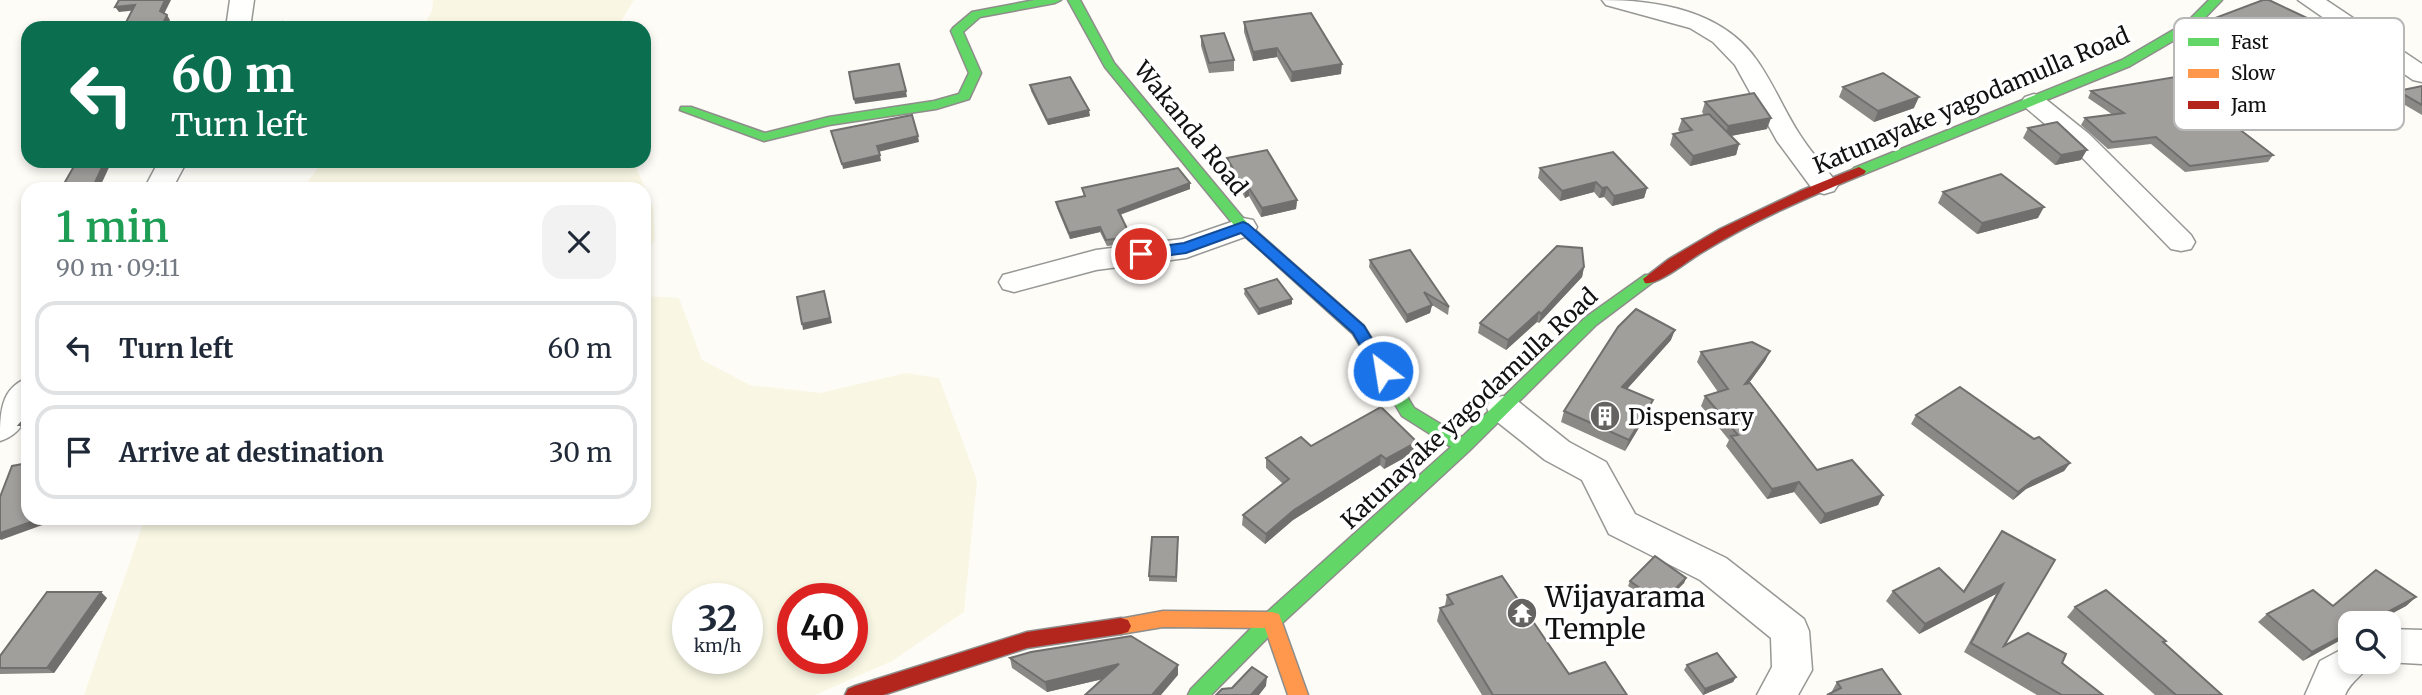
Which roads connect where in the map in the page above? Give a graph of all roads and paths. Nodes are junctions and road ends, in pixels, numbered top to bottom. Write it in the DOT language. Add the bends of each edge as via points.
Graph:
graph roads {
  1 [pos="242,0"];
  2 [pos="1055,0"];
  3 [pos="1074,0"];
  4 [pos="1614,0"];
  5 [pos="2216,0"];
  6 [pos="2310,0"];
  7 [pos="2198,18"];
  8 [pos="2337,18"];
  9 [pos="239,21"];
  10 [pos="2174,35"];
  11 [pos="2404,63"];
  12 [pos="2422,75"];
  13 [pos="2034,102"];
  14 [pos="686,110"];
  15 [pos="1824,185"];
  16 [pos="1243,227"];
  17 [pos="2181,242"];
  18 [pos="1014,282"];
  19 [pos="21,400"];
  20 [pos="1503,408"];
  21 [pos="0,428"];
  22 [pos="1463,446"];
  23 [pos="1272,620"];
  24 [pos="2401,647"];
  25 [pos="2422,648"];
  26 [pos="2338,670"];
  27 [pos="855,695"];
  28 [pos="1198,695"];
  29 [pos="1298,695"];
  30 [pos="1777,695"];
  31 [pos="2325,695"];
  1 -- 9 [label="street"];
  2 -- 14 [label="street" via="976,13 957,31 975,73 964,96 936,105 829,121 764,137"];
  3 -- 16 [label="street, Wakanda Road" via="1109,64"];
  4 -- 15 [label="street" via="1698,23 1722,37 1746,62 1790,141"];
  5 -- 7 [label="street, Katunayake yagodamulla Road"];
  6 -- 8 [label="street"];
  10 -- 13 [label="street, Katunayake yagodamulla Road" via="2126,64"];
  11 -- 12 [label="street"];
  13 -- 15 [label="street, Katunayake yagodamulla Road"];
  13 -- 17 [label="street" via="2080,140"];
  15 -- 20 [label="street, Katunayake yagodamulla Road" via="1689,251 1591,321"];
  16 -- 18 [label="street" via="1186,248 1096,260"];
  16 -- 22 [label="street, Wakanda Road" via="1359,330 1408,412"];
  19 -- 21 [label="street"];
  20 -- 22 [label="street, Katunayake yagodamulla Road"];
  20 -- 30 [label="street" via="1557,451 1594,471 1622,524 1713,569 1790,631 1792,670"];
  22 -- 23 [label="street, Katunayake yagodamulla Road"];
  23 -- 27 [label="street" via="1163,619 1027,640"];
  23 -- 28 [label="street, Katunayake yagodamulla Road"];
  23 -- 29 [label="street"];
  24 -- 25 [label="street"];
  26 -- 31 [label="street"];
}
